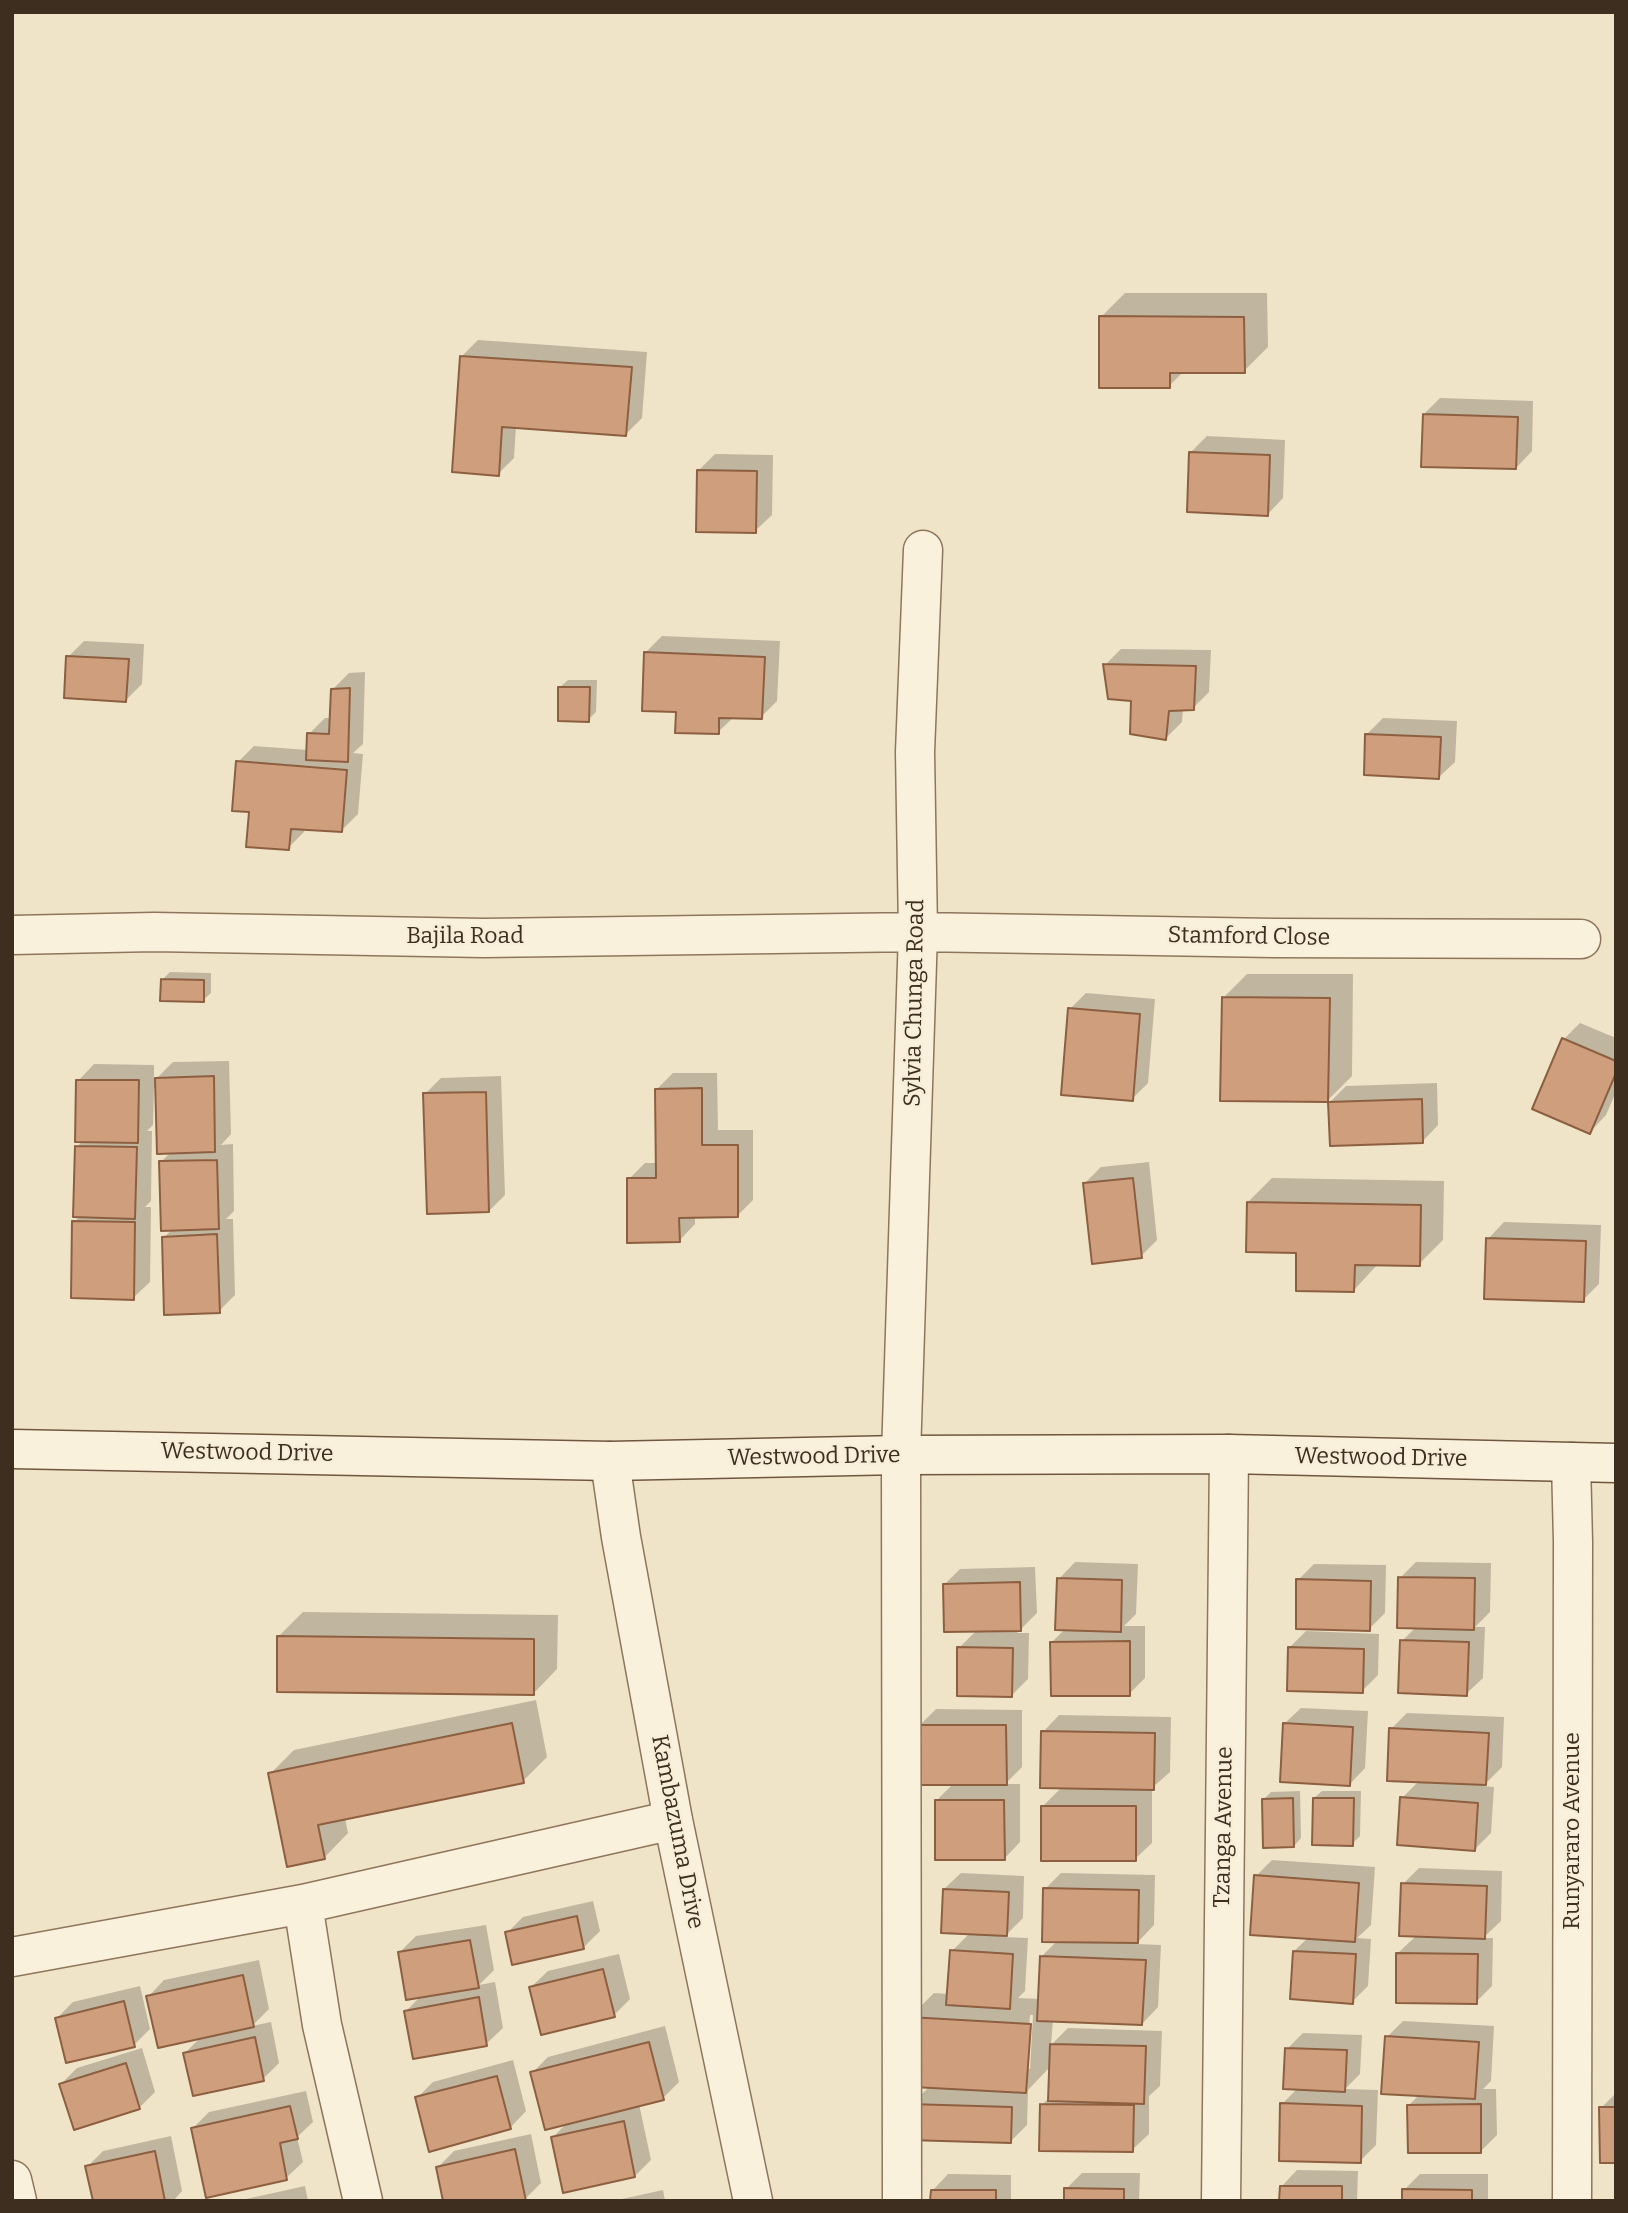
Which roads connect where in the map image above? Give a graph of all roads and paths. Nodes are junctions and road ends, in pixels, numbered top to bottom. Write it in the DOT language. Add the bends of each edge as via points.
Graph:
graph roads {
  1 [pos="923,550"];
  2 [pos="918,932"];
  3 [pos="12,935"];
  4 [pos="1581,939"];
  5 [pos="12,1449"];
  6 [pos="1229,1454"];
  7 [pos="901,1455"];
  8 [pos="610,1461"];
  9 [pos="1571,1462"];
  10 [pos="1616,1463"];
  11 [pos="673,1820"];
  12 [pos="303,1904"];
  13 [pos="12,1957"];
  14 [pos="12,2180"];
  15 [pos="17,2201"];
  16 [pos="363,2201"];
  17 [pos="754,2201"];
  18 [pos="902,2201"];
  19 [pos="1221,2201"];
  20 [pos="1572,2201"];
  1 -- 2 [label="street, Sylvia Chunga Road" via="915,752"];
  2 -- 3 [label="street, Bajila Road" via="484,937 154,932"];
  2 -- 4 [label="street, Stamford Close"];
  2 -- 7 [label="street, Sylvia Chunga Road"];
  5 -- 8 [label="street, Westwood Drive"];
  6 -- 7 [label="street, Westwood Drive"];
  6 -- 9 [label="street, Westwood Drive"];
  6 -- 19 [label="street, Tzanga Avenue"];
  7 -- 8 [label="street, Westwood Drive"];
  7 -- 18 [label="street, Sylvia Chunga Road"];
  8 -- 11 [label="street, Kambazuma Drive"];
  9 -- 10 [label="street, Westwood Drive"];
  9 -- 20 [label="street, Runyararo Avenue"];
  11 -- 12 [label="street"];
  11 -- 17 [label="street, Kambazuma Drive"];
  12 -- 13 [label="street"];
  12 -- 16 [label="street" via="322,2025"];
  14 -- 15 [label="street"];
}
